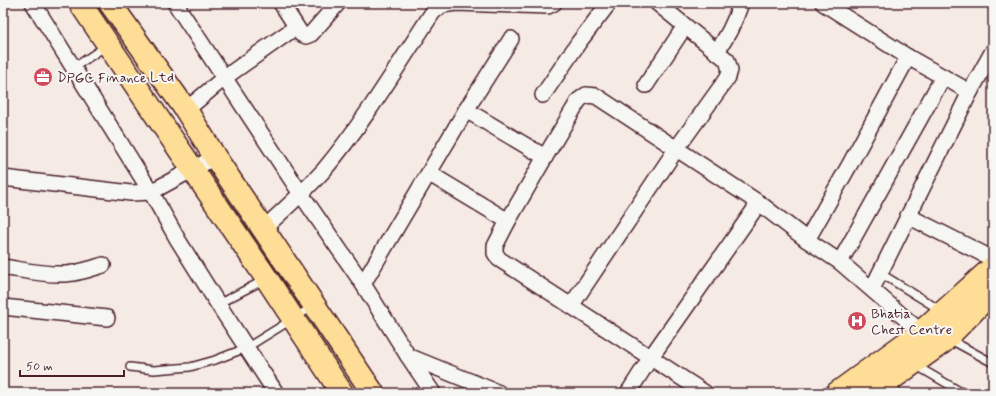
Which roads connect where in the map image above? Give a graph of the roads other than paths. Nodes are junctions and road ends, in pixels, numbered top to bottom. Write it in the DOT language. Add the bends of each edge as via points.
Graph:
graph roads {
  1 [pos="33,3"];
  2 [pos="80,3"];
  3 [pos="110,3"];
  4 [pos="176,3"];
  5 [pos="281,3"];
  6 [pos="338,3"];
  7 [pos="554,3"];
  8 [pos="609,3"];
  9 [pos="657,3"];
  10 [pos="742,3"];
  11 [pos="822,3"];
  12 [pos="432,8"];
  13 [pos="685,26"];
  14 [pos="296,27"];
  15 [pos="511,39"];
  16 [pos="109,45"];
  17 [pos="993,51"];
  18 [pos="716,52"];
  19 [pos="908,57"];
  20 [pos="73,68"];
  21 [pos="943,76"];
  22 [pos="224,78"];
  23 [pos="646,85"];
  24 [pos="970,92"];
  25 [pos="543,95"];
  26 [pos="186,110"];
  27 [pos="466,110"];
  28 [pos="677,148"];
  29 [pos="215,157"];
  30 [pos="545,157"];
  31 [pos="193,169"];
  32 [pos="430,174"];
  33 [pos="3,178"];
  34 [pos="151,192"];
  35 [pos="301,194"];
  36 [pos="759,203"];
  37 [pos="908,216"];
  38 [pos="508,221"];
  39 [pos="263,229"];
  40 [pos="807,240"];
  41 [pos="993,259"];
  42 [pos="840,262"];
  43 [pos="103,266"];
  44 [pos="3,267"];
  45 [pos="993,267"];
  46 [pos="880,273"];
  47 [pos="267,278"];
  48 [pos="363,284"];
  49 [pos="872,289"];
  50 [pos="993,290"];
  51 [pos="218,304"];
  52 [pos="314,306"];
  53 [pos="571,306"];
  54 [pos="3,307"];
  55 [pos="942,312"];
  56 [pos="107,318"];
  57 [pos="293,318"];
  58 [pos="921,332"];
  59 [pos="946,338"];
  60 [pos="246,348"];
  61 [pos="408,356"];
  62 [pos="651,358"];
  63 [pos="993,363"];
  64 [pos="912,364"];
  65 [pos="130,367"];
  66 [pos="276,393"];
  67 [pos="342,393"];
  68 [pos="373,393"];
  69 [pos="433,393"];
  70 [pos="499,393"];
  71 [pos="628,393"];
  72 [pos="705,393"];
  73 [pos="837,393"];
  74 [pos="872,393"];
  75 [pos="963,393"];
  1 -- 20 [label="street"];
  2 -- 16 [label="main road"];
  3 -- 26 [label="main road"];
  4 -- 22 [label="street"];
  5 -- 14 [label="street"];
  6 -- 14 [label="street" via="311,34 300,34"];
  7 -- 12 [label="street" via="548,6 456,3"];
  8 -- 25 [label="street"];
  9 -- 13 [label="street"];
  10 -- 18 [label="street" via="725,40"];
  11 -- 19 [label="street"];
  12 -- 35 [label="street" via="353,132 324,170"];
  13 -- 18 [label="street"];
  13 -- 23 [label="street"];
  14 -- 22 [label="street"];
  15 -- 27 [label="street"];
  16 -- 20 [label="lane"];
  16 -- 31 [label="main road"];
  17 -- 24 [label="street"];
  18 -- 28 [label="street" via="727,60 730,70 728,77"];
  19 -- 21 [label="street"];
  19 -- 40 [label="street"];
  20 -- 34 [label="street"];
  21 -- 24 [label="street"];
  21 -- 42 [label="street"];
  22 -- 26 [label="street"];
  22 -- 35 [label="street"];
  24 -- 37 [label="street"];
  26 -- 29 [label="main road"];
  27 -- 30 [label="street"];
  27 -- 32 [label="street"];
  28 -- 30 [label="street" via="596,96 586,95 579,100"];
  28 -- 36 [label="street"];
  28 -- 53 [label="street"];
  29 -- 31 [label="street"];
  29 -- 39 [label="main road"];
  30 -- 38 [label="street"];
  31 -- 34 [label="street"];
  31 -- 47 [label="main road"];
  32 -- 38 [label="street"];
  32 -- 48 [label="street"];
  33 -- 34 [label="street" via="131,193"];
  34 -- 51 [label="street"];
  35 -- 39 [label="street"];
  35 -- 48 [label="street"];
  36 -- 40 [label="street"];
  36 -- 62 [label="street"];
  37 -- 41 [label="street"];
  37 -- 46 [label="street"];
  38 -- 53 [label="street" via="495,246 495,253 499,259"];
  39 -- 52 [label="main road"];
  40 -- 42 [label="street"];
  42 -- 49 [label="street"];
  43 -- 44 [label="street" via="64,274 46,274"];
  45 -- 55 [label="main road"];
  46 -- 49 [label="street"];
  46 -- 55 [label="lane"];
  47 -- 51 [label="lane"];
  47 -- 57 [label="main road"];
  48 -- 61 [label="street"];
  49 -- 58 [label="street"];
  50 -- 59 [label="main road"];
  51 -- 60 [label="street"];
  52 -- 57 [label="lane"];
  52 -- 68 [label="main road"];
  53 -- 62 [label="street"];
  54 -- 56 [label="street"];
  55 -- 58 [label="main road"];
  57 -- 60 [label="lane"];
  57 -- 67 [label="main road"];
  58 -- 73 [label="main road"];
  59 -- 63 [label="lane"];
  59 -- 64 [label="main road"];
  60 -- 65 [label="lane" via="190,367 154,370"];
  60 -- 66 [label="street"];
  61 -- 69 [label="street"];
  61 -- 70 [label="street"];
  62 -- 71 [label="street"];
  62 -- 72 [label="street"];
  64 -- 74 [label="main road"];
  64 -- 75 [label="lane"];
}
